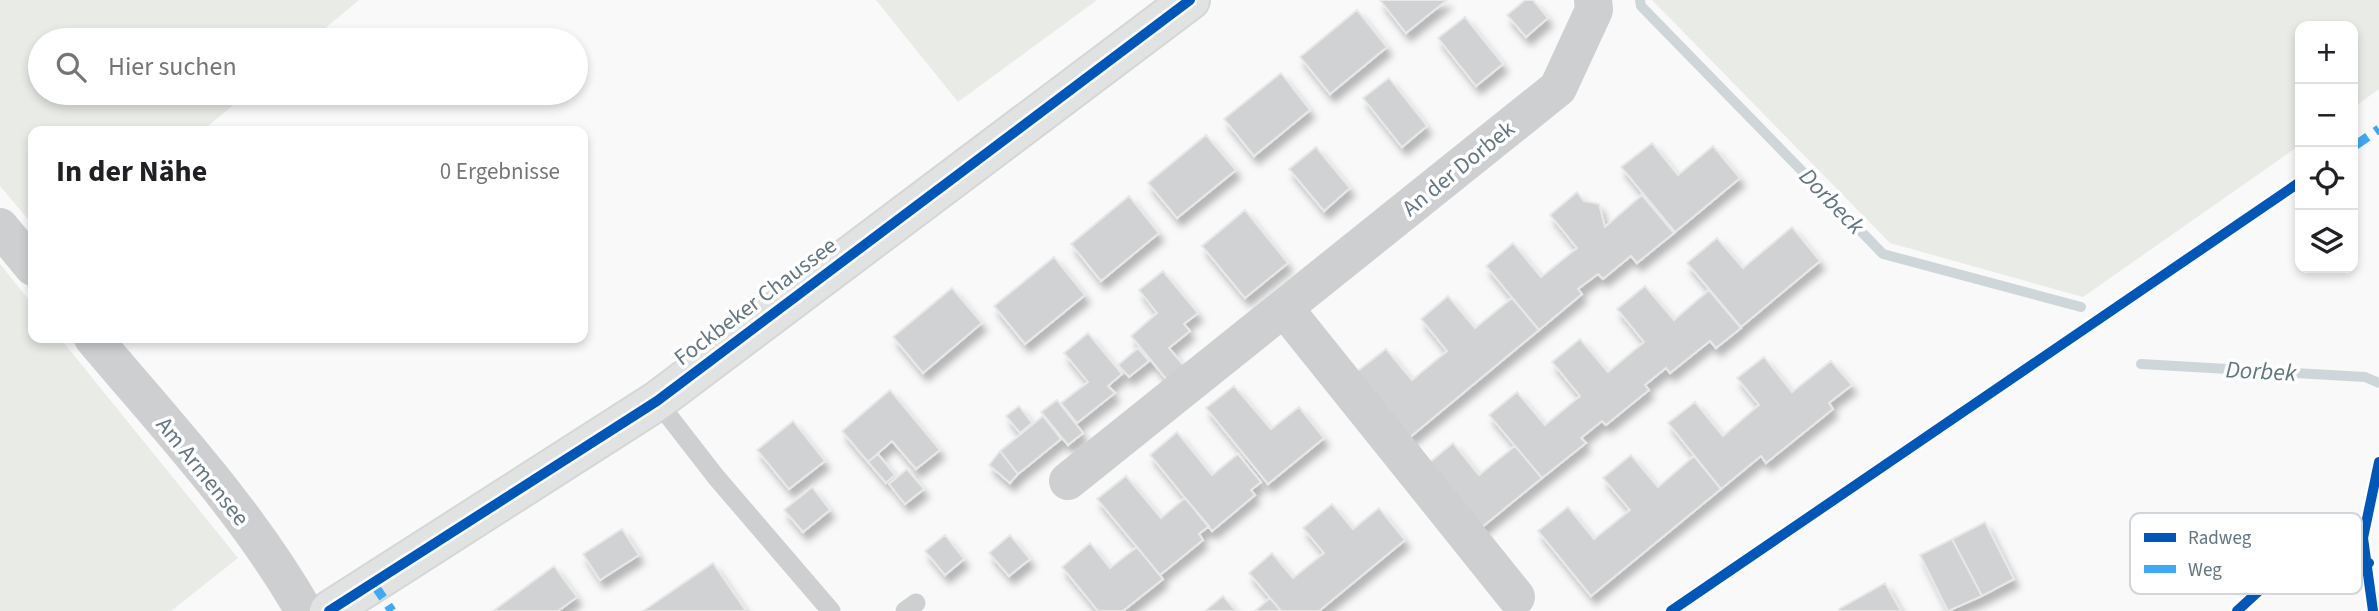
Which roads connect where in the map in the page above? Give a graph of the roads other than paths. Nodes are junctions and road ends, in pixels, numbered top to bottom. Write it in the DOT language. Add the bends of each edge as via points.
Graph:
graph roads {
  1 [pos="1190,0"];
  2 [pos="1593,0"];
  3 [pos="0,227"];
  4 [pos="28,261"];
  5 [pos="1284,307"];
  6 [pos="97,343"];
  7 [pos="657,401"];
  8 [pos="1068,481"];
  9 [pos="1516,597"];
  10 [pos="304,611"];
  11 [pos="329,611"];
  12 [pos="831,611"];
  1 -- 7 [label="main road, Fockbeker Chaussee"];
  2 -- 5 [label="street, An der Dorbek" via="1594,9 1558,88"];
  3 -- 4 [label="street"];
  5 -- 8 [label="street, An der Dorbek"];
  5 -- 9 [label="street"];
  6 -- 10 [label="street, Am Armensee" via="240,513"];
  7 -- 11 [label="main road, Fockbeker Chaussee"];
  7 -- 12 [label="lane"];
}
